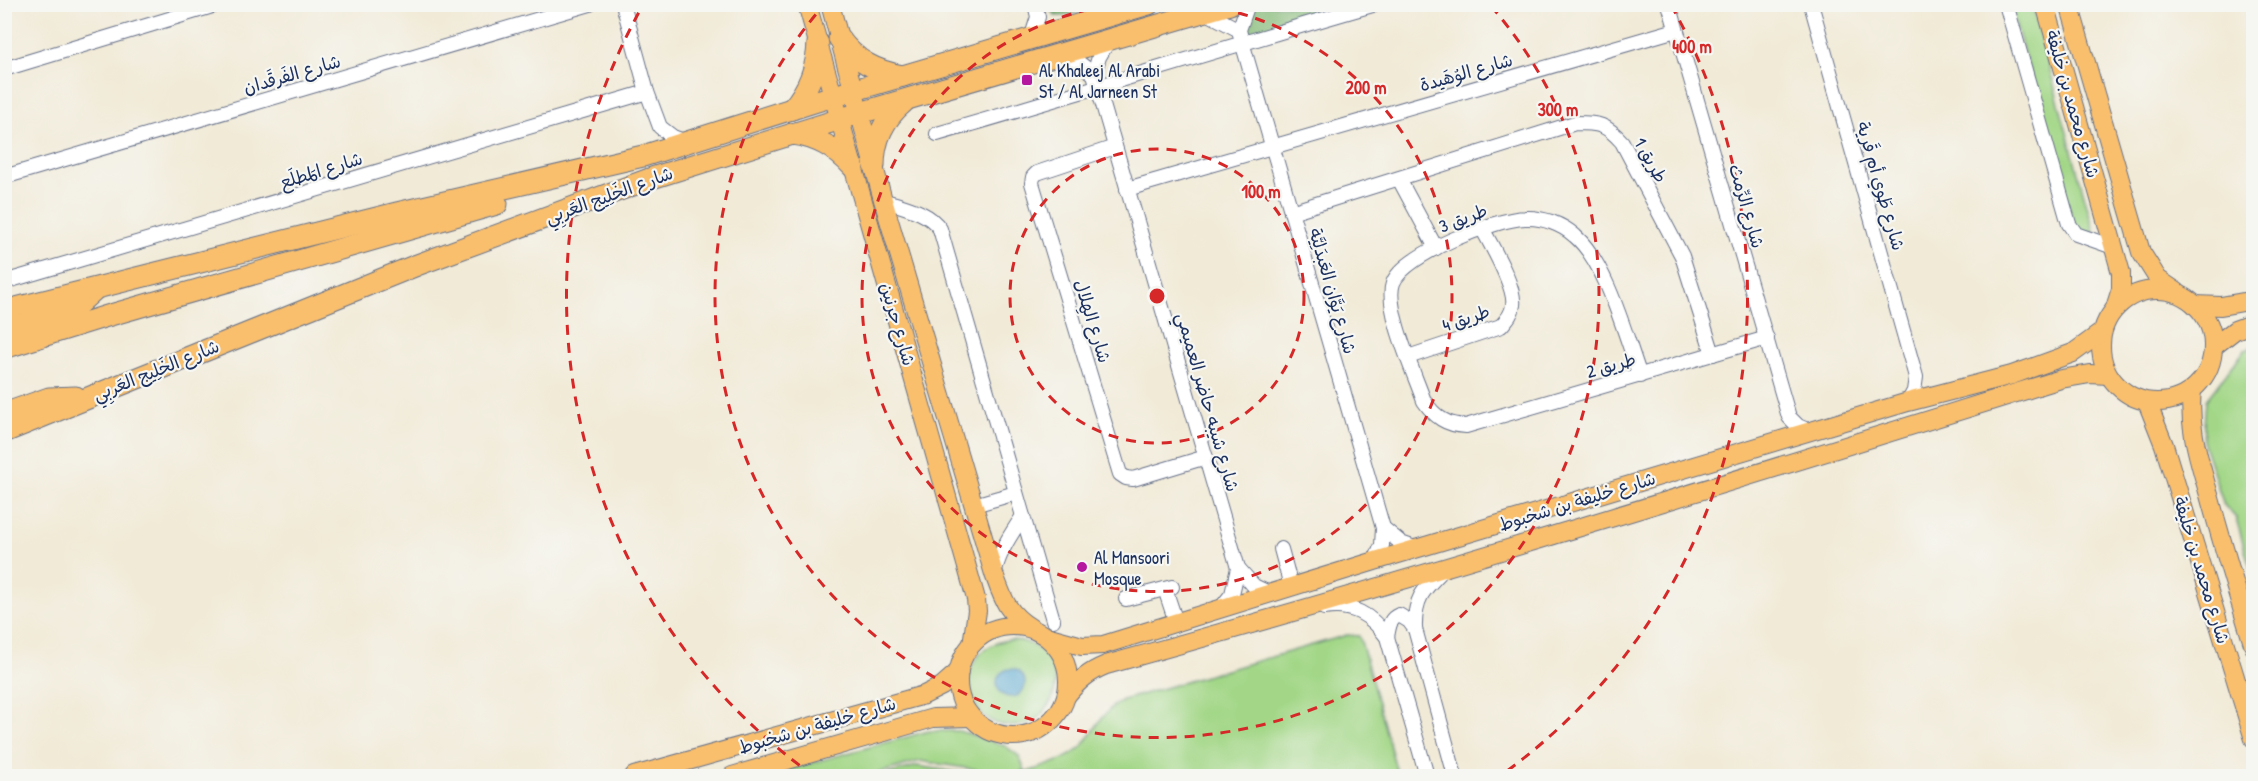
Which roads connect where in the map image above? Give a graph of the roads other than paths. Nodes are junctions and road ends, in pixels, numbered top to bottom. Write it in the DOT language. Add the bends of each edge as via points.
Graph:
graph roads {
  1 [pos="219,4"];
  2 [pos="590,4"];
  3 [pos="807,4"];
  4 [pos="830,4"];
  5 [pos="1149,4"];
  6 [pos="1230,4"];
  7 [pos="1248,4"];
  8 [pos="1376,4"];
  9 [pos="1669,4"];
  10 [pos="1810,4"];
  11 [pos="2006,4"];
  12 [pos="2045,4"];
  13 [pos="2069,4"];
  14 [pos="627,5"];
  15 [pos="1037,11"];
  16 [pos="1205,12"];
  17 [pos="1061,30"];
  18 [pos="1676,30"];
  19 [pos="1240,36"];
  20 [pos="839,38"];
  21 [pos="1031,39"];
  22 [pos="1108,40"];
  23 [pos="818,43"];
  24 [pos="1060,54"];
  25 [pos="4,69"];
  26 [pos="1094,74"];
  27 [pos="904,77"];
  28 [pos="1098,88"];
  29 [pos="854,91"];
  30 [pos="647,92"];
  31 [pos="834,96"];
  32 [pos="905,101"];
  33 [pos="792,109"];
  34 [pos="860,113"];
  35 [pos="839,119"];
  36 [pos="792,134"];
  37 [pos="937,134"];
  38 [pos="688,142"];
  39 [pos="1272,146"];
  40 [pos="1115,147"];
  41 [pos="643,156"];
  42 [pos="863,167"];
  43 [pos="4,177"];
  44 [pos="1399,179"];
  45 [pos="1127,189"];
  46 [pos="882,200"];
  47 [pos="1291,212"];
  48 [pos="1482,228"];
  49 [pos="1436,248"];
  50 [pos="2113,248"];
  51 [pos="4,282"];
  52 [pos="95,288"];
  53 [pos="2178,293"];
  54 [pos="2253,300"];
  55 [pos="2196,305"];
  56 [pos="2115,308"];
  57 [pos="4,311"];
  58 [pos="2253,323"];
  59 [pos="4,330"];
  60 [pos="2102,332"];
  61 [pos="1767,339"];
  62 [pos="2214,347"];
  63 [pos="4,348"];
  64 [pos="1713,354"];
  65 [pos="1408,357"];
  66 [pos="2108,375"];
  67 [pos="1640,376"];
  68 [pos="1916,377"];
  69 [pos="2192,390"];
  70 [pos="1941,393"];
  71 [pos="87,398"];
  72 [pos="1908,402"];
  73 [pos="2147,402"];
  74 [pos="4,414"];
  75 [pos="1789,417"];
  76 [pos="1466,426"];
  77 [pos="4,432"];
  78 [pos="1812,432"];
  79 [pos="1779,441"];
  80 [pos="1206,457"];
  81 [pos="1016,493"];
  82 [pos="974,505"];
  83 [pos="1023,516"];
  84 [pos="1383,528"];
  85 [pos="1006,541"];
  86 [pos="1030,541"];
  87 [pos="1281,549"];
  88 [pos="1418,549"];
  89 [pos="1375,561"];
  90 [pos="1447,566"];
  91 [pos="1238,568"];
  92 [pos="994,574"];
  93 [pos="1291,586"];
  94 [pos="1269,593"];
  95 [pos="1126,599"];
  96 [pos="1221,608"];
  97 [pos="1292,614"];
  98 [pos="1176,622"];
  99 [pos="1043,628"];
  100 [pos="1415,629"];
  101 [pos="1387,637"];
  102 [pos="972,644"];
  103 [pos="2253,647"];
  104 [pos="959,671"];
  105 [pos="1066,695"];
  106 [pos="971,717"];
  107 [pos="2253,739"];
  108 [pos="634,777"];
  109 [pos="732,777"];
  110 [pos="1427,777"];
  111 [pos="1455,777"];
  1 -- 25 [label="street"];
  2 -- 43 [label="street, شارع الفَرقَدان"];
  3 -- 23 [label="main road, شارع جرنين"];
  4 -- 20 [label="main road, شارع جرنين"];
  5 -- 17 [label="highway, شارع الخَلِيج العَربِي"];
  6 -- 16 [label="highway, شارع الخَلِيج العَربِي"];
  7 -- 19 [label="street"];
  8 -- 19 [label="street"];
  9 -- 18 [label="street, شارع الرِّمث"];
  10 -- 68 [label="street, شارع طَوي أم قَرية"];
  11 -- 50 [label="street" via="2069,224 2076,234"];
  12 -- 50 [label="main road, شارع محمد بن خليفة"];
  13 -- 53 [label="main road, شارع محمد بن خليفة" via="2141,252 2158,279"];
  14 -- 30 [label="street"];
  15 -- 17 [label="street"];
  15 -- 21 [label="street"];
  16 -- 19 [label="street"];
  16 -- 22 [label="highway, شارع الخَلِيج العَربِي"];
  17 -- 21 [label="highway, شارع الخَلِيج العَربِي"];
  18 -- 39 [label="street, شارع الوُهَيدة"];
  18 -- 61 [label="street, شارع الرِّمث"];
  19 -- 28 [label="street"];
  19 -- 39 [label="street, شارع يَوَّان العَبدَلِيَّة"];
  20 -- 27 [label="highway" via="867,65"];
  20 -- 29 [label="main road, شارع جرنين"];
  21 -- 27 [label="highway, شارع الخَلِيج العَربِي"];
  22 -- 24 [label="highway, شارع الخَلِيج العَربِي"];
  22 -- 26 [label="street"];
  23 -- 31 [label="main road, شارع جرنين"];
  23 -- 33 [label="highway" via="810,82"];
  24 -- 26 [label="street"];
  24 -- 32 [label="highway, شارع الخَلِيج العَربِي"];
  26 -- 28 [label="street, شارع شيبه حاضر العميمي"];
  27 -- 29 [label="highway, شارع الخَلِيج العَربِي"];
  28 -- 37 [label="street"];
  28 -- 40 [label="street, شارع شيبه حاضر العميمي"];
  29 -- 31 [label="highway, شارع الخَلِيج العَربِي"];
  29 -- 34 [label="main road, شارع جرنين"];
  30 -- 38 [label="street" via="660,127"];
  30 -- 51 [label="street, شارع المَطلَع"];
  31 -- 33 [label="highway, شارع الخَلِيج العَربِي"];
  31 -- 35 [label="main road, شارع جرنين"];
  32 -- 34 [label="highway, شارع الخَلِيج العَربِي"];
  32 -- 42 [label="highway" via="890,115 879,134 874,155"];
  33 -- 38 [label="highway, شارع الخَلِيج العَربِي"];
  34 -- 35 [label="highway, شارع الخَلِيج العَربِي"];
  34 -- 42 [label="main road, شارع جرنين"];
  35 -- 36 [label="highway, شارع الخَلِيج العَربِي"];
  35 -- 42 [label="main road, شارع جرنين"];
  36 -- 42 [label="highway" via="824,143"];
  36 -- 71 [label="highway, شارع الخَلِيج العَربِي" via="652,178 429,261"];
  38 -- 41 [label="highway, شارع الخَلِيج العَربِي"];
  39 -- 45 [label="street, شارع الوُهَيدة"];
  39 -- 47 [label="street, شارع يَوَّان العَبدَلِيَّة"];
  40 -- 45 [label="street, شارع شيبه حاضر العميمي"];
  40 -- 80 [label="street, شارع الهِلال" via="1037,173 1032,183 1120,474 1133,479"];
  41 -- 52 [label="highway, شارع الخَلِيج العَربِي"];
  41 -- 63 [label="highway" via="548,189"];
  42 -- 46 [label="main road, شارع جرنين"];
  42 -- 102 [label="main road, شارع جرنين" via="976,599"];
  44 -- 47 [label="street, طريق 1"];
  44 -- 49 [label="street"];
  44 -- 64 [label="street, طريق 1" via="1575,123 1598,123 1622,142 1682,256"];
  45 -- 80 [label="street, شارع شيبه حاضر العميمي"];
  46 -- 81 [label="street" via="927,216 940,229"];
  46 -- 82 [label="main road, شارع جرنين"];
  47 -- 84 [label="street, شارع يَوَّان العَبدَلِيَّة"];
  48 -- 49 [label="street, طريق 3"];
  48 -- 65 [label="street, طريق 4" via="1507,278 1514,302 1510,316 1502,326"];
  48 -- 67 [label="street, طريق 3" via="1526,218 1560,225 1577,236 1606,283"];
  49 -- 65 [label="street, طريق 3" via="1413,261 1393,284 1393,313"];
  50 -- 56 [label="main road, شارع محمد بن خليفة" via="2121,273"];
  52 -- 57 [label="highway, شارع الخَلِيج العَربِي"];
  52 -- 59 [label="highway" via="72,309"];
  53 -- 55 [label="main road"];
  53 -- 56 [label="main road" via="2144,290"];
  54 -- 55 [label="main road" via="2220,306"];
  55 -- 62 [label="main road" via="2206,317"];
  56 -- 60 [label="main road"];
  58 -- 62 [label="main road" via="2235,330"];
  60 -- 66 [label="main road" via="2100,347"];
  60 -- 70 [label="main road, شارع خليفة بن شخبوط" via="2073,353 2012,375"];
  61 -- 64 [label="street, طريق 2"];
  61 -- 75 [label="street, شارع الرِّمث"];
  62 -- 69 [label="main road" via="2211,363"];
  64 -- 67 [label="street, طريق 2"];
  65 -- 76 [label="street, طريق 3" via="1432,412 1443,421"];
  66 -- 73 [label="main road" via="2125,392"];
  66 -- 90 [label="main road, شارع خليفة بن شخبوط" via="2061,379"];
  67 -- 76 [label="street, طريق 2"];
  68 -- 70 [label="street" via="1926,388"];
  68 -- 72 [label="street"];
  69 -- 73 [label="main road" via="2163,402"];
  69 -- 103 [label="main road, شارع محمد بن خليفة" via="2193,434"];
  70 -- 72 [label="main road, شارع خليفة بن شخبوط"];
  71 -- 74 [label="highway" via="49,398"];
  71 -- 77 [label="highway, شارع الخَلِيج العَربِي"];
  72 -- 78 [label="main road, شارع خليفة بن شخبوط"];
  73 -- 107 [label="main road, شارع محمد بن خليفة" via="2157,422"];
  75 -- 78 [label="street"];
  75 -- 79 [label="street"];
  78 -- 79 [label="main road, شارع خليفة بن شخبوط"];
  79 -- 88 [label="main road, شارع خليفة بن شخبوط"];
  80 -- 91 [label="street, شارع شيبه حاضر العميمي"];
  81 -- 82 [label="street"];
  81 -- 83 [label="street"];
  82 -- 92 [label="main road, شارع جرنين"];
  83 -- 85 [label="street"];
  83 -- 86 [label="street"];
  84 -- 88 [label="street" via="1401,543"];
  84 -- 89 [label="street, شارع يَوَّان العَبدَلِيَّة" via="1382,545"];
  85 -- 86 [label="street"];
  85 -- 92 [label="street"];
  86 -- 99 [label="street"];
  87 -- 93 [label="street"];
  88 -- 89 [label="main road, شارع خليفة بن شخبوط"];
  89 -- 93 [label="main road, شارع خليفة بن شخبوط"];
  90 -- 97 [label="main road, شارع خليفة بن شخبوط"];
  90 -- 100 [label="street" via="1417,601"];
  91 -- 94 [label="street" via="1254,586"];
  91 -- 96 [label="street" via="1232,594"];
  92 -- 99 [label="main road, شارع جرنين" via="1009,611 1018,620"];
  93 -- 94 [label="main road, شارع خليفة بن شخبوط"];
  94 -- 96 [label="main road, شارع خليفة بن شخبوط"];
  95 -- 98 [label="street" via="1168,588"];
  96 -- 98 [label="main road, شارع خليفة بن شخبوط"];
  97 -- 101 [label="street" via="1348,608 1369,616"];
  97 -- 105 [label="main road, شارع خليفة بن شخبوط" via="1107,665 1078,680"];
  98 -- 99 [label="main road, شارع خليفة بن شخبوط" via="1102,645 1082,646"];
  99 -- 102 [label="main road" via="999,627"];
  99 -- 105 [label="main road" via="1065,662"];
  100 -- 101 [label="street" via="1399,615 1390,622"];
  100 -- 111 [label="street"];
  101 -- 110 [label="street"];
  102 -- 104 [label="main road"];
  104 -- 106 [label="main road" via="958,687"];
  104 -- 108 [label="main road, شارع خليفة بن شخبوط" via="942,686 924,694"];
  105 -- 106 [label="main road" via="1047,725 1031,733 998,734"];
  106 -- 109 [label="main road, شارع خليفة بن شخبوط" via="933,718"];
}
